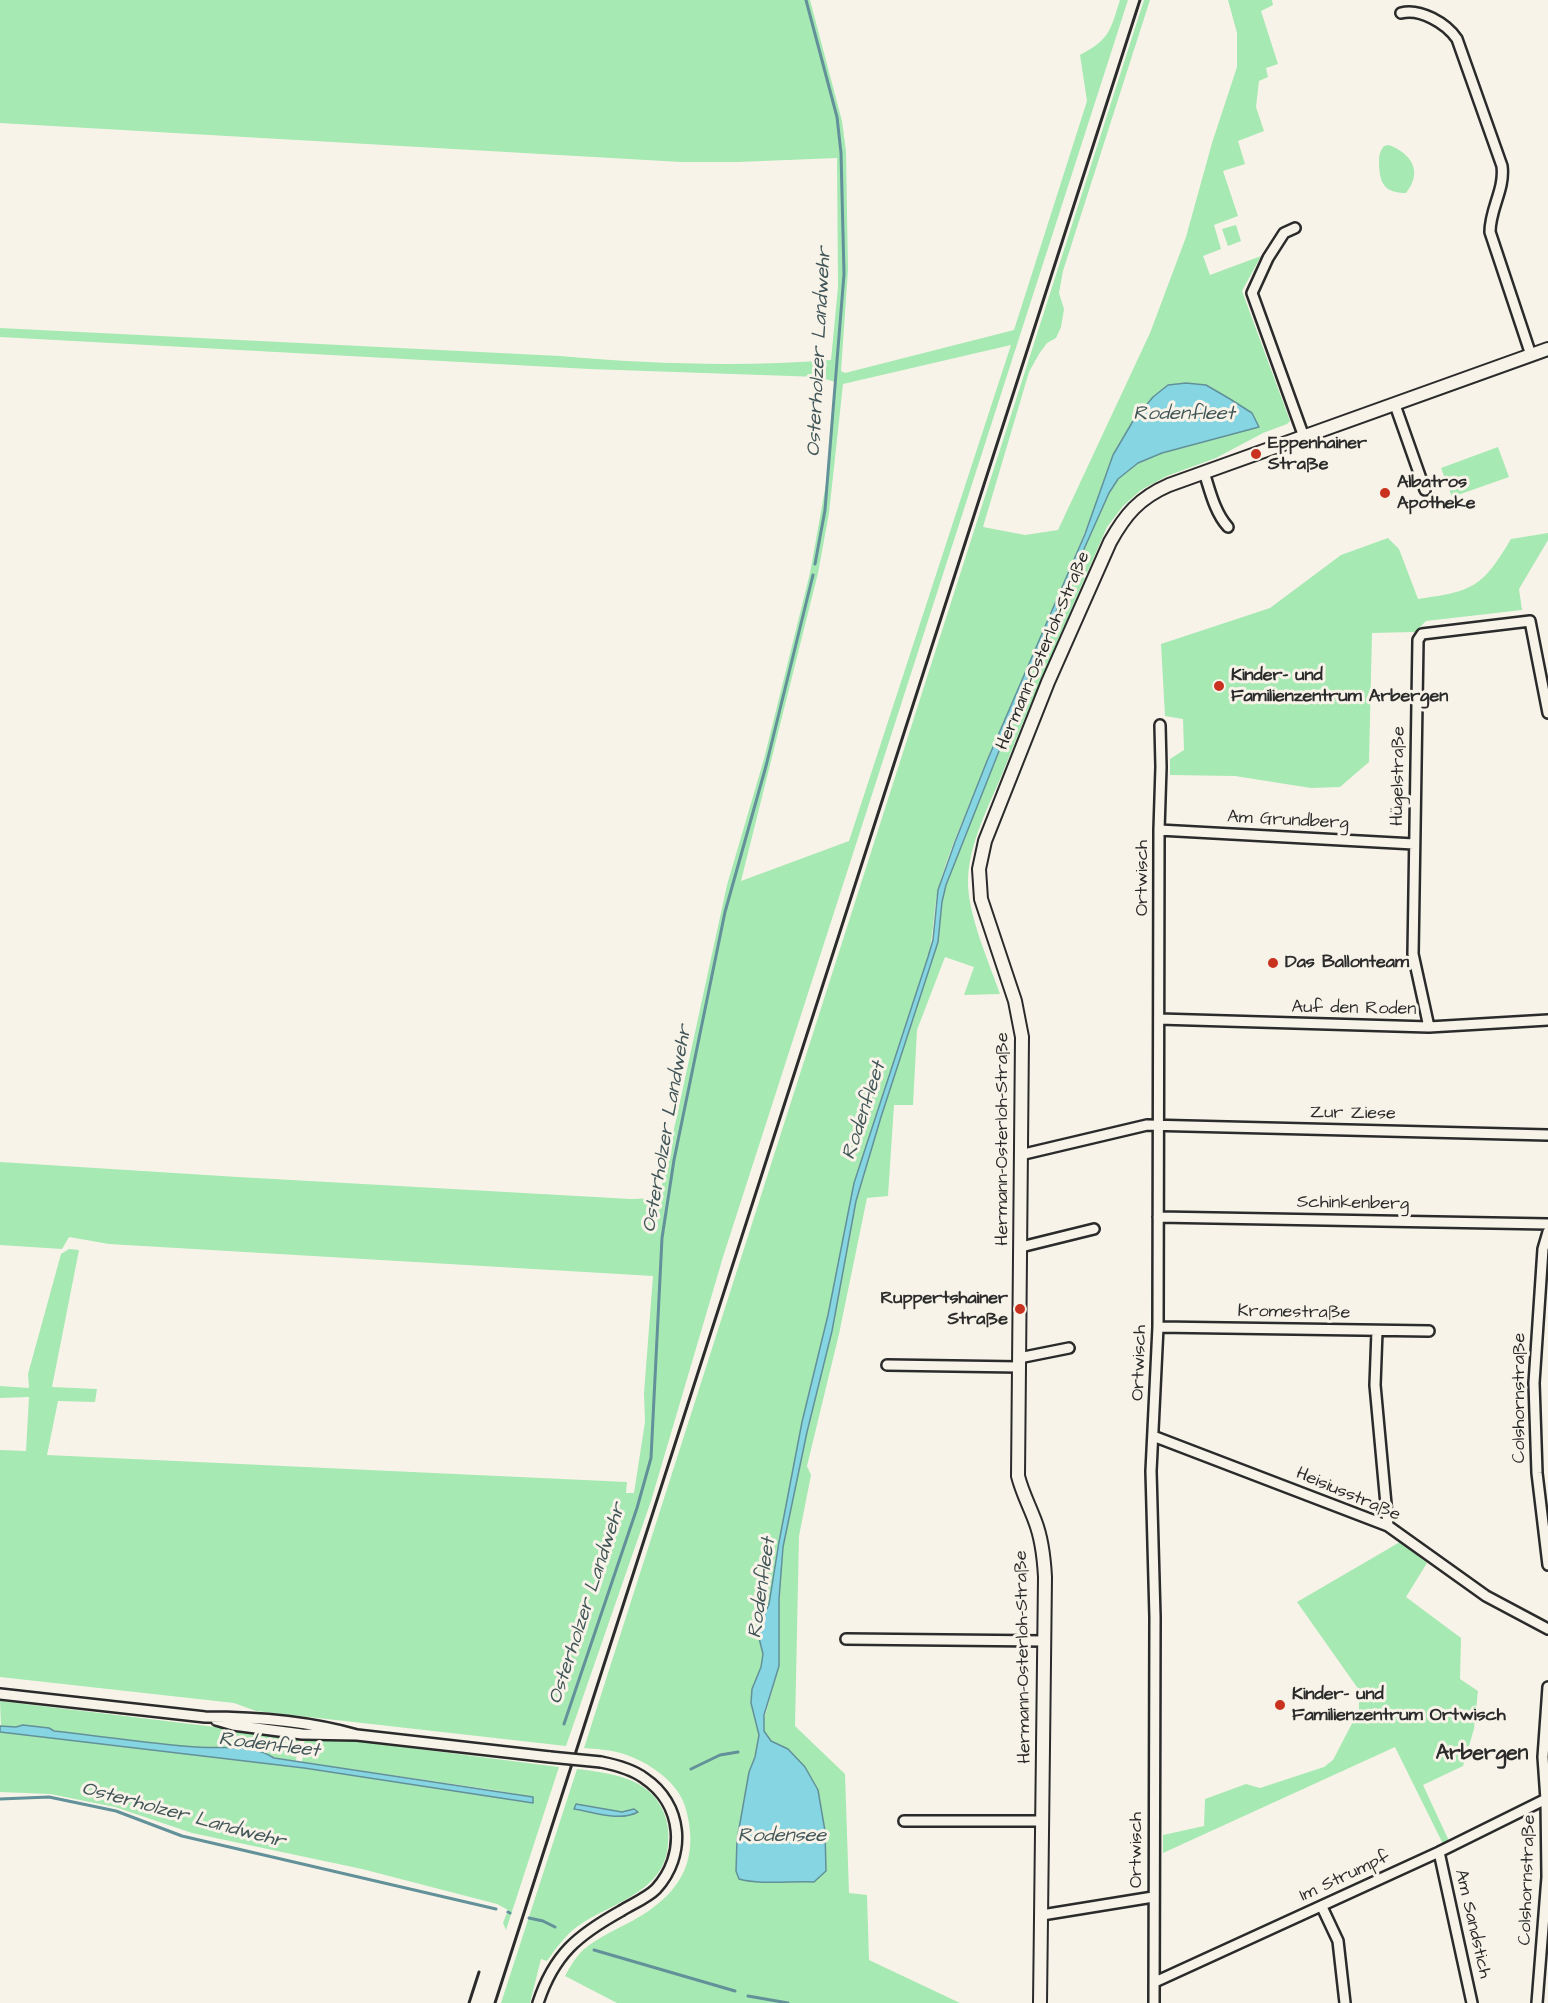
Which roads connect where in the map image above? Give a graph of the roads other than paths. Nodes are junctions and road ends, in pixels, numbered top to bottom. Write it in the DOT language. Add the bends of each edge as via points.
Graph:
graph roads {
  1 [pos="1401,13"];
  2 [pos="1295,228"];
  3 [pos="1548,350"];
  4 [pos="1531,355"];
  5 [pos="1395,405"];
  6 [pos="1304,437"];
  7 [pos="1204,472"];
  8 [pos="1425,490"];
  9 [pos="1228,527"];
  10 [pos="1548,714"];
  11 [pos="1160,725"];
  12 [pos="1160,830"];
  13 [pos="1414,844"];
  14 [pos="1159,1019"];
  15 [pos="1548,1020"];
  16 [pos="1429,1027"];
  17 [pos="1158,1125"];
  18 [pos="1548,1135"];
  19 [pos="1020,1155"];
  20 [pos="1158,1217"];
  21 [pos="1548,1224"];
  22 [pos="1094,1229"];
  23 [pos="1548,1233"];
  24 [pos="1021,1247"];
  25 [pos="1537,1326"];
  26 [pos="1158,1327"];
  27 [pos="1548,1328"];
  28 [pos="1377,1331"];
  29 [pos="1429,1331"];
  30 [pos="1069,1348"];
  31 [pos="1019,1362"];
  32 [pos="887,1365"];
  33 [pos="1153,1436"];
  34 [pos="1388,1526"];
  35 [pos="1548,1565"];
  36 [pos="1548,1629"];
  37 [pos="846,1639"];
  38 [pos="1045,1641"];
  39 [pos="1548,1687"];
  40 [pos="0,1694"];
  41 [pos="1547,1799"];
  42 [pos="904,1821"];
  43 [pos="1043,1821"];
  44 [pos="1439,1852"];
  45 [pos="1154,1897"];
  46 [pos="1322,1906"];
  47 [pos="1042,1916"];
  48 [pos="1545,1945"];
  49 [pos="1155,1982"];
  50 [pos="1040,2002"];
  51 [pos="538,2003"];
  52 [pos="1154,2003"];
  53 [pos="1345,2003"];
  54 [pos="1472,2003"];
  55 [pos="1537,2003"];
  1 -- 4 [label="street" via="1409,11 1438,22 1457,39 1502,166 1503,180 1490,232"];
  2 -- 6 [label="street" via="1284,233 1252,293"];
  3 -- 4 [label="street, Hermann-Osterloh-Straße"];
  4 -- 5 [label="street, Hermann-Osterloh-Straße"];
  5 -- 6 [label="street, Hermann-Osterloh-Straße"];
  5 -- 8 [label="street"];
  6 -- 7 [label="street, Hermann-Osterloh-Straße"];
  7 -- 9 [label="street" via="1212,499"];
  7 -- 19 [label="street, Hermann-Osterloh-Straße" via="1159,489 1122,521 1048,682 981,854 982,904 1021,1024"];
  10 -- 13 [label="street, Hügelstraße" via="1530,621 1422,634 1418,640"];
  11 -- 12 [label="street, Ortwisch"];
  12 -- 13 [label="street, Am Grundberg"];
  12 -- 14 [label="street, Ortwisch"];
  13 -- 16 [label="street, Hügelstraße" via="1413,954"];
  14 -- 16 [label="street, Auf den Roden"];
  14 -- 17 [label="street, Ortwisch"];
  15 -- 16 [label="street, Auf den Roden"];
  17 -- 18 [label="street, Zur Ziese"];
  17 -- 19 [label="street, Zur Ziese"];
  17 -- 20 [label="street, Ortwisch"];
  19 -- 24 [label="street, Hermann-Osterloh-Straße"];
  20 -- 21 [label="street, Schinkenberg"];
  20 -- 26 [label="street, Ortwisch"];
  22 -- 24 [label="street"];
  23 -- 25 [label="street, Colshornstraße" via="1543,1249"];
  24 -- 31 [label="street, Hermann-Osterloh-Straße"];
  25 -- 27 [label="street"];
  25 -- 35 [label="street, Colshornstraße" via="1537,1473"];
  26 -- 28 [label="street, Kromestraße"];
  26 -- 33 [label="street, Ortwisch"];
  28 -- 29 [label="street, Kromestraße"];
  28 -- 34 [label="street" via="1375,1384"];
  30 -- 31 [label="street"];
  31 -- 32 [label="street"];
  31 -- 38 [label="street, Hermann-Osterloh-Straße" via="1018,1476 1036,1521 1044,1559"];
  33 -- 34 [label="street, Heisiusstraße"];
  33 -- 45 [label="street, Ortwisch"];
  34 -- 36 [label="street, Heisiusstraße" via="1486,1596"];
  37 -- 38 [label="street"];
  38 -- 43 [label="street, Hermann-Osterloh-Straße"];
  39 -- 41 [label="street, Colshornstraße" via="1543,1757"];
  40 -- 51 [label="street, bridge" via="205,1717 233,1725 302,1734 357,1735 601,1762 642,1776 672,1809 677,1842 674,1860 651,1894 592,1927 570,1945"];
  41 -- 44 [label="street, Im Strumpf"];
  41 -- 48 [label="street, Colshornstraße"];
  42 -- 43 [label="street"];
  43 -- 47 [label="street, Hermann-Osterloh-Straße"];
  44 -- 46 [label="street, Im Strumpf"];
  44 -- 54 [label="street, Am Sandstich"];
  45 -- 47 [label="street"];
  45 -- 49 [label="street, Ortwisch"];
  46 -- 49 [label="street, Im Strumpf"];
  46 -- 53 [label="street" via="1338,1941"];
  47 -- 50 [label="street, Hermann-Osterloh-Straße"];
  48 -- 55 [label="street, Colshornstraße"];
  49 -- 52 [label="street, Ortwisch"];
}
